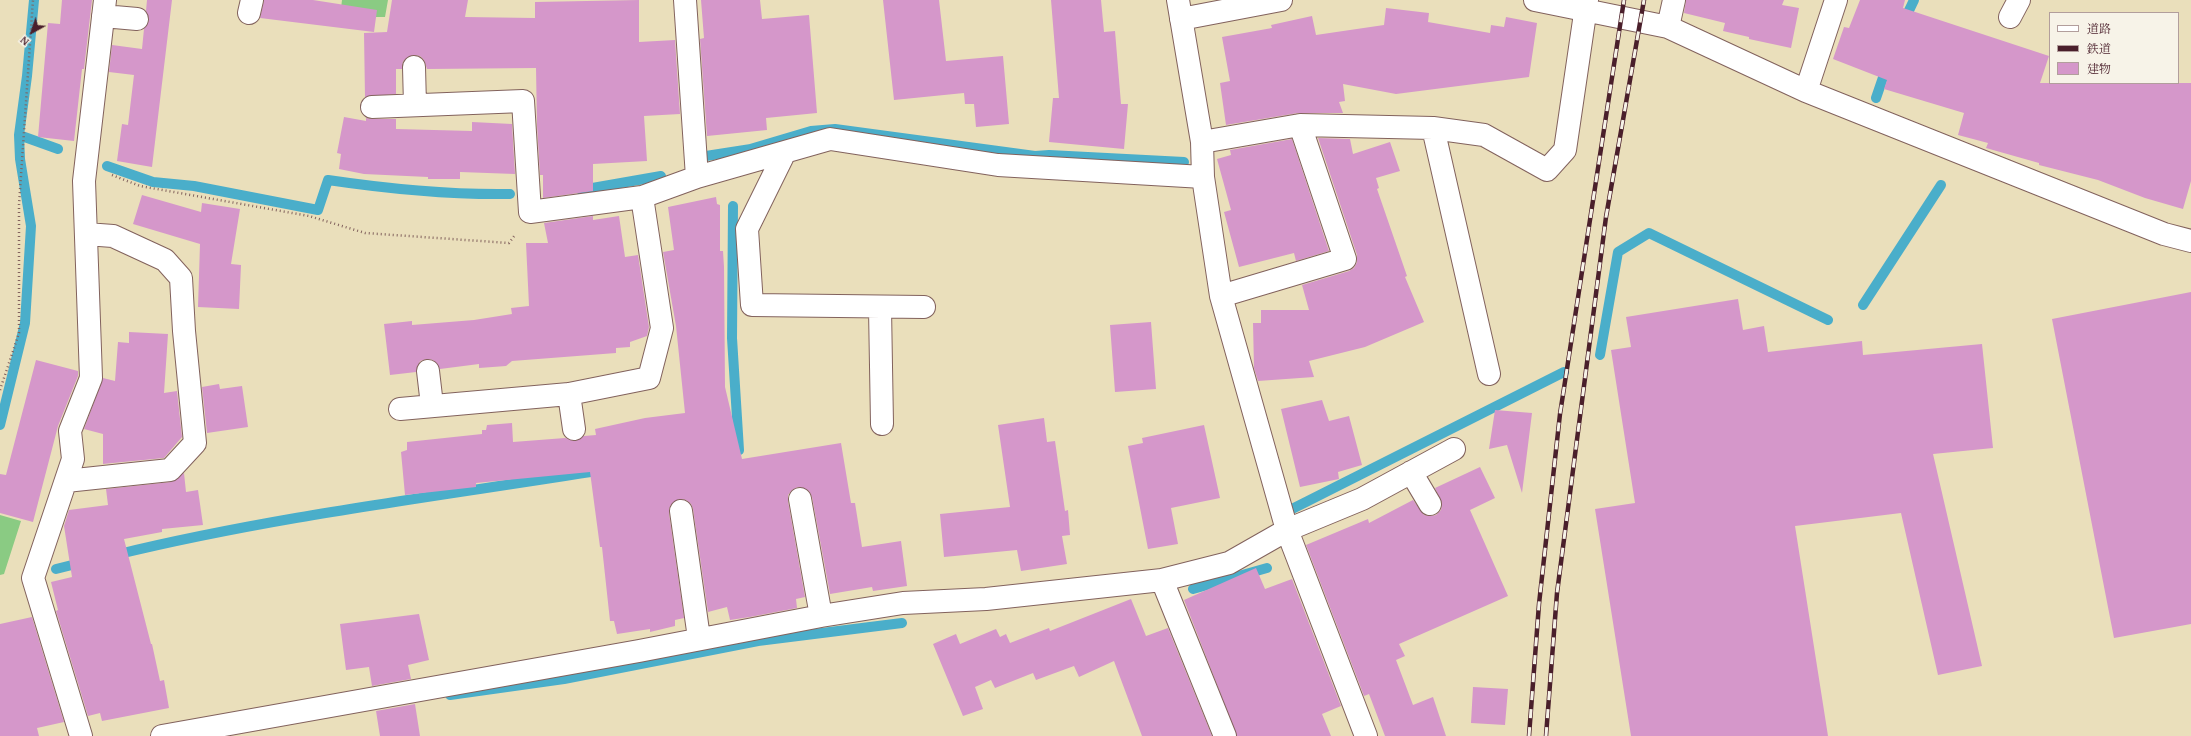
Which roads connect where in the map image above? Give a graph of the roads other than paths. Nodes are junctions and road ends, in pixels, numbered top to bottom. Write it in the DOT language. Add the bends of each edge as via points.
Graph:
graph roads {
  1 [pos="685,0"];
  2 [pos="1281,0"];
  3 [pos="1535,0"];
  4 [pos="1674,0"];
  5 [pos="1836,0"];
  6 [pos="1587,4"];
  7 [pos="104,8"];
  8 [pos="1179,10"];
  9 [pos="137,19"];
  10 [pos="1668,27"];
  11 [pos="414,66"];
  12 [pos="1806,91"];
  13 [pos="415,105"];
  14 [pos="372,107"];
  15 [pos="1300,125"];
  16 [pos="1433,128"];
  17 [pos="1202,142"];
  18 [pos="785,152"];
  19 [pos="697,177"];
  20 [pos="1203,177"];
  21 [pos="642,197"];
  22 [pos="86,234"];
  23 [pos="2191,241"];
  24 [pos="1221,296"];
  25 [pos="924,307"];
  26 [pos="880,308"];
  27 [pos="428,371"];
  28 [pos="1489,374"];
  29 [pos="569,394"];
  30 [pos="432,405"];
  31 [pos="400,409"];
  32 [pos="882,424"];
  33 [pos="574,429"];
  34 [pos="1454,449"];
  35 [pos="1411,472"];
  36 [pos="66,481"];
  37 [pos="800,499"];
  38 [pos="1430,504"];
  39 [pos="681,511"];
  40 [pos="1287,530"];
  41 [pos="1162,580"];
  42 [pos="821,616"];
  43 [pos="699,638"];
  44 [pos="81,736"];
  45 [pos="162,736"];
  46 [pos="1225,736"];
  47 [pos="1366,736"];
  1 -- 19 [label="street"];
  2 -- 8 [label="street"];
  3 -- 6 [label="street"];
  4 -- 10 [label="street"];
  5 -- 12 [label="street"];
  6 -- 10 [label="street"];
  6 -- 16 [label="street" via="1565,150 1547,170 1484,135"];
  7 -- 9 [label="street"];
  7 -- 22 [label="street" via="84,181"];
  8 -- 17 [label="street"];
  10 -- 12 [label="street"];
  11 -- 13 [label="street"];
  12 -- 23 [label="street" via="2164,234"];
  13 -- 14 [label="street"];
  13 -- 21 [label="street" via="523,101 530,212"];
  15 -- 16 [label="street"];
  15 -- 17 [label="street"];
  15 -- 24 [label="street" via="1345,259"];
  16 -- 28 [label="street"];
  17 -- 20 [label="street"];
  18 -- 19 [label="street"];
  18 -- 20 [label="street" via="830,139 998,165"];
  18 -- 26 [label="street" via="747,229 752,306"];
  19 -- 21 [label="street"];
  20 -- 24 [label="street"];
  21 -- 29 [label="street" via="662,328 649,378"];
  22 -- 36 [label="street" via="91,378 70,431 73,459"];
  22 -- 36 [label="street" via="113,236 165,260 180,278 195,443 170,470"];
  24 -- 40 [label="street"];
  25 -- 26 [label="street"];
  26 -- 32 [label="street"];
  27 -- 30 [label="street"];
  29 -- 30 [label="street"];
  29 -- 33 [label="street"];
  30 -- 31 [label="street"];
  34 -- 35 [label="street"];
  35 -- 38 [label="street"];
  35 -- 40 [label="street" via="1362,499"];
  36 -- 44 [label="street" via="33,578"];
  37 -- 42 [label="street"];
  39 -- 43 [label="street"];
  40 -- 41 [label="street" via="1229,563"];
  40 -- 47 [label="street"];
  41 -- 42 [label="street" via="986,599 903,604"];
  41 -- 46 [label="street"];
  42 -- 43 [label="street"];
  43 -- 45 [label="street"];
}
